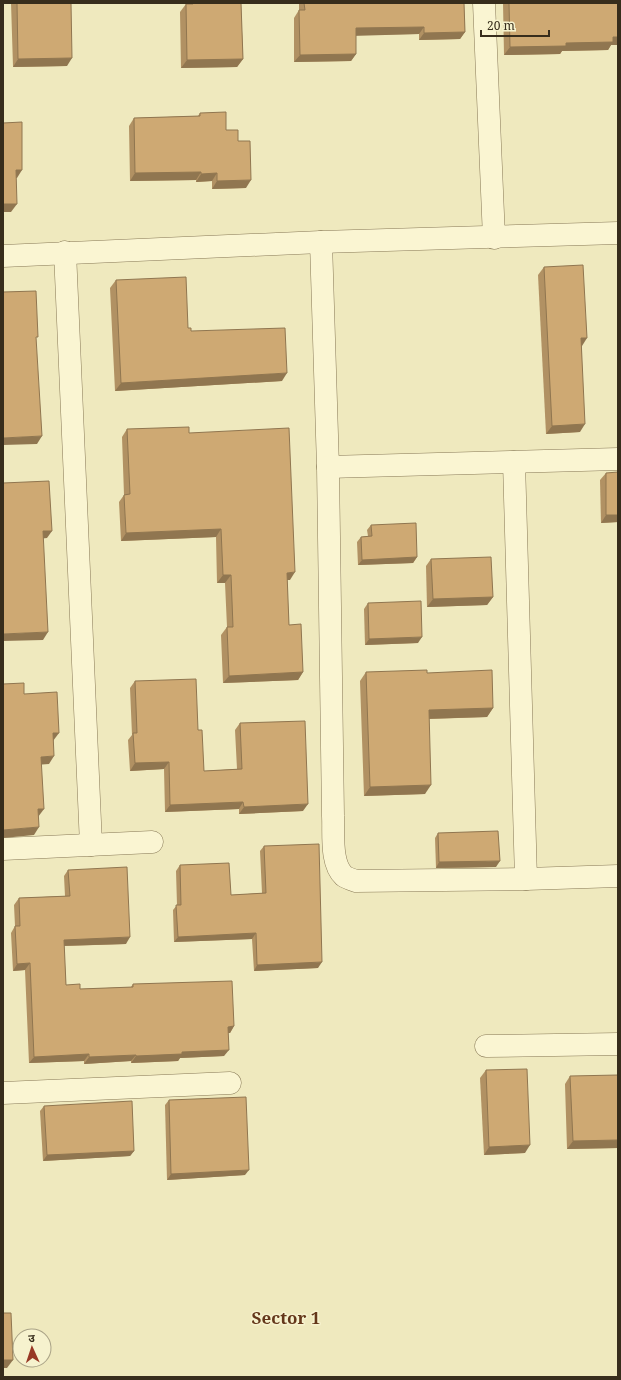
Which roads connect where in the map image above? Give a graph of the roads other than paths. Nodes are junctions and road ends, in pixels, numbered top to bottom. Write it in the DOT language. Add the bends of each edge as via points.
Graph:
graph roads {
  1 [pos="484,3"];
  2 [pos="618,233"];
  3 [pos="494,238"];
  4 [pos="321,242"];
  5 [pos="65,252"];
  6 [pos="3,256"];
  7 [pos="618,459"];
  8 [pos="514,462"];
  9 [pos="328,467"];
  10 [pos="152,842"];
  11 [pos="91,845"];
  12 [pos="3,849"];
  13 [pos="618,876"];
  14 [pos="526,879"];
  15 [pos="618,1044"];
  16 [pos="486,1046"];
  17 [pos="230,1083"];
  18 [pos="3,1093"];
  1 -- 3 [label="street"];
  2 -- 3 [label="street"];
  3 -- 4 [label="street"];
  4 -- 5 [label="street"];
  4 -- 9 [label="street"];
  5 -- 6 [label="street"];
  5 -- 11 [label="street"];
  7 -- 8 [label="street"];
  8 -- 9 [label="street"];
  8 -- 14 [label="street"];
  9 -- 14 [label="street" via="333,816 338,866 344,876 356,881"];
  10 -- 11 [label="street"];
  11 -- 12 [label="street"];
  13 -- 14 [label="street"];
  15 -- 16 [label="street"];
  17 -- 18 [label="street"];
}
